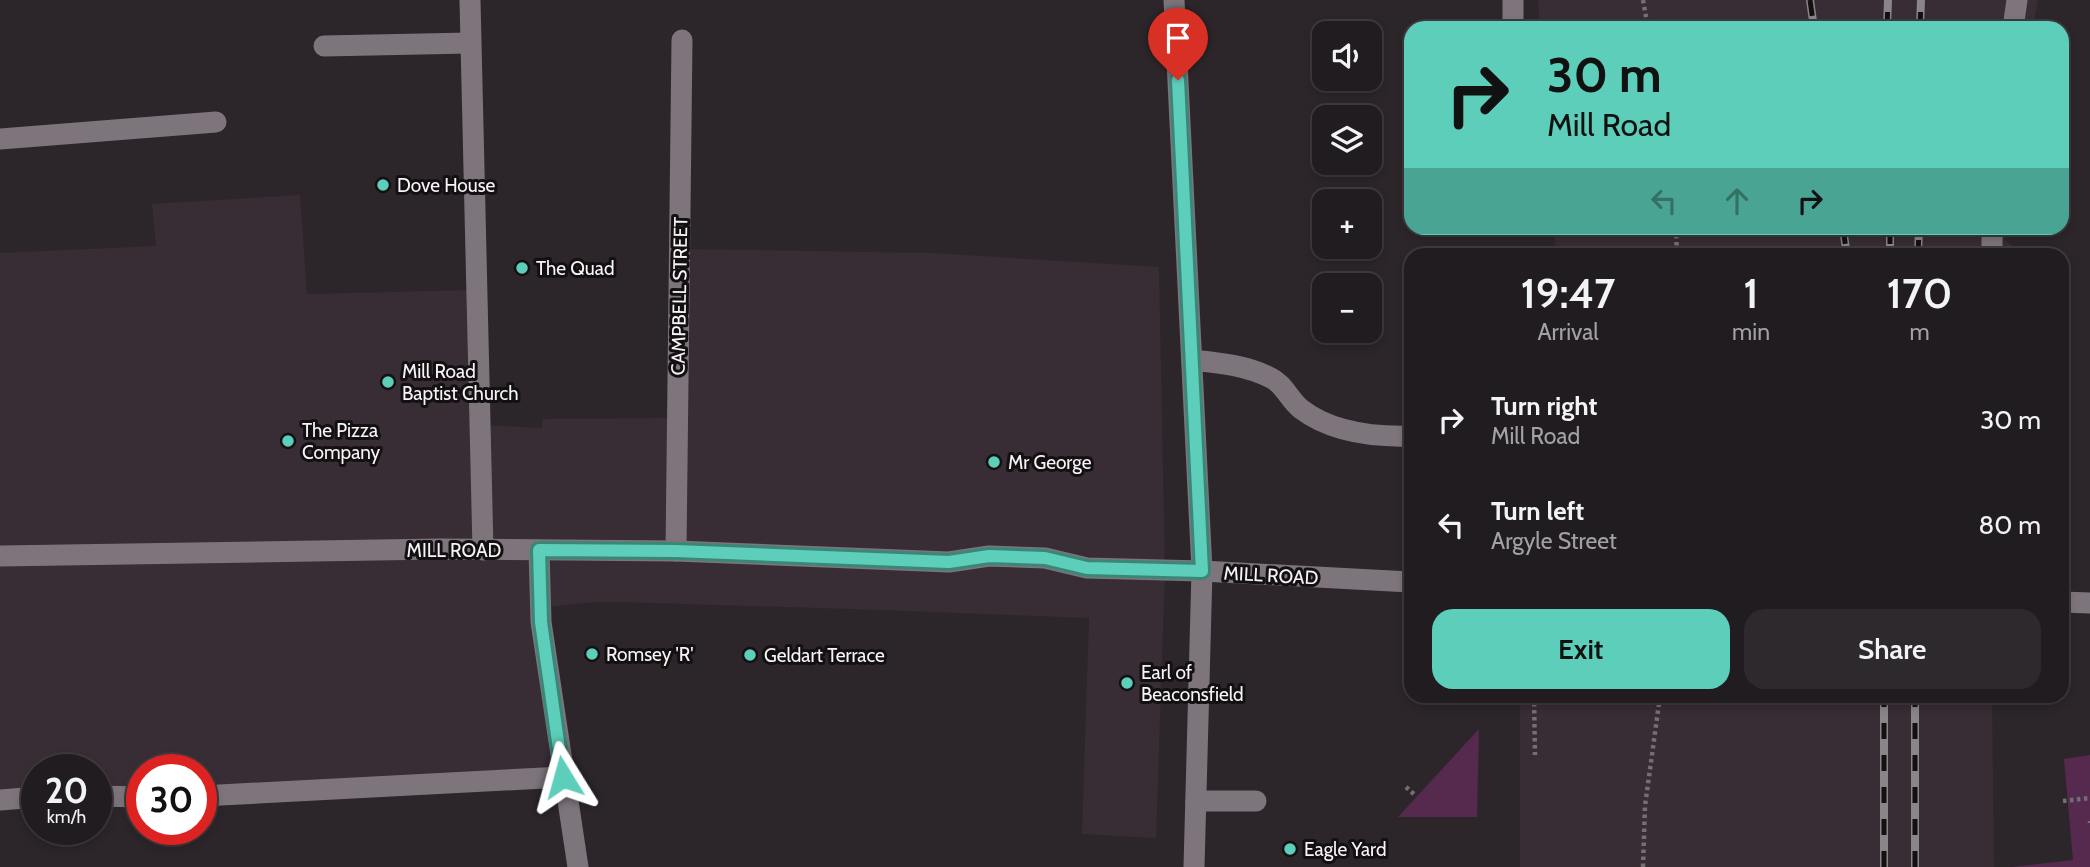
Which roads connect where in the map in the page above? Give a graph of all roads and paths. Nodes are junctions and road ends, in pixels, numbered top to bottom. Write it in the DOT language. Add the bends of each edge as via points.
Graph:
graph roads {
  1 [pos="470,0"];
  2 [pos="1174,0"];
  3 [pos="1513,0"];
  4 [pos="1643,0"];
  5 [pos="2017,0"];
  6 [pos="1513,21"];
  7 [pos="1647,21"];
  8 [pos="2014,21"];
  9 [pos="682,40"];
  10 [pos="470,43"];
  11 [pos="324,46"];
  12 [pos="216,122"];
  13 [pos="0,139"];
  14 [pos="1192,360"];
  15 [pos="1404,439"];
  16 [pos="483,550"];
  17 [pos="539,550"];
  18 [pos="676,551"];
  19 [pos="0,556"];
  20 [pos="1202,571"];
  21 [pos="1404,582"];
  22 [pos="2069,602"];
  23 [pos="2090,603"];
  24 [pos="1534,703"];
  25 [pos="1659,703"];
  26 [pos="1535,755"];
  27 [pos="563,777"];
  28 [pos="1406,786"];
  29 [pos="217,795"];
  30 [pos="1416,796"];
  31 [pos="21,798"];
  32 [pos="2090,798"];
  33 [pos="0,800"];
  34 [pos="1196,801"];
  35 [pos="1256,801"];
  36 [pos="2063,801"];
  37 [pos="578,867"];
  38 [pos="1194,867"];
  39 [pos="1643,867"];
  1 -- 10 [label="street"];
  2 -- 14 [label="street"];
  3 -- 6 [label="street"];
  4 -- 7 [label="path"];
  5 -- 8 [label="street"];
  9 -- 18 [label="street, CAMPBELL STREET"];
  10 -- 11 [label="street"];
  10 -- 16 [label="street"];
  12 -- 13 [label="street"];
  14 -- 15 [label="street" via="1243,367 1274,379 1301,409 1387,447"];
  14 -- 20 [label="street"];
  16 -- 17 [label="street, MILL ROAD"];
  16 -- 19 [label="street, MILL ROAD"];
  17 -- 18 [label="street, MILL ROAD"];
  17 -- 27 [label="street" via="541,622"];
  18 -- 20 [label="street, MILL ROAD" via="949,562 989,556 1045,558 1087,568"];
  20 -- 21 [label="street, MILL ROAD"];
  20 -- 34 [label="street"];
  22 -- 23 [label="street"];
  24 -- 26 [label="path"];
  25 -- 39 [label="path"];
  27 -- 29 [label="street"];
  27 -- 37 [label="street"];
  28 -- 30 [label="path"];
  31 -- 33 [label="street"];
  32 -- 36 [label="path"];
  34 -- 35 [label="street"];
  34 -- 38 [label="street"];
}
